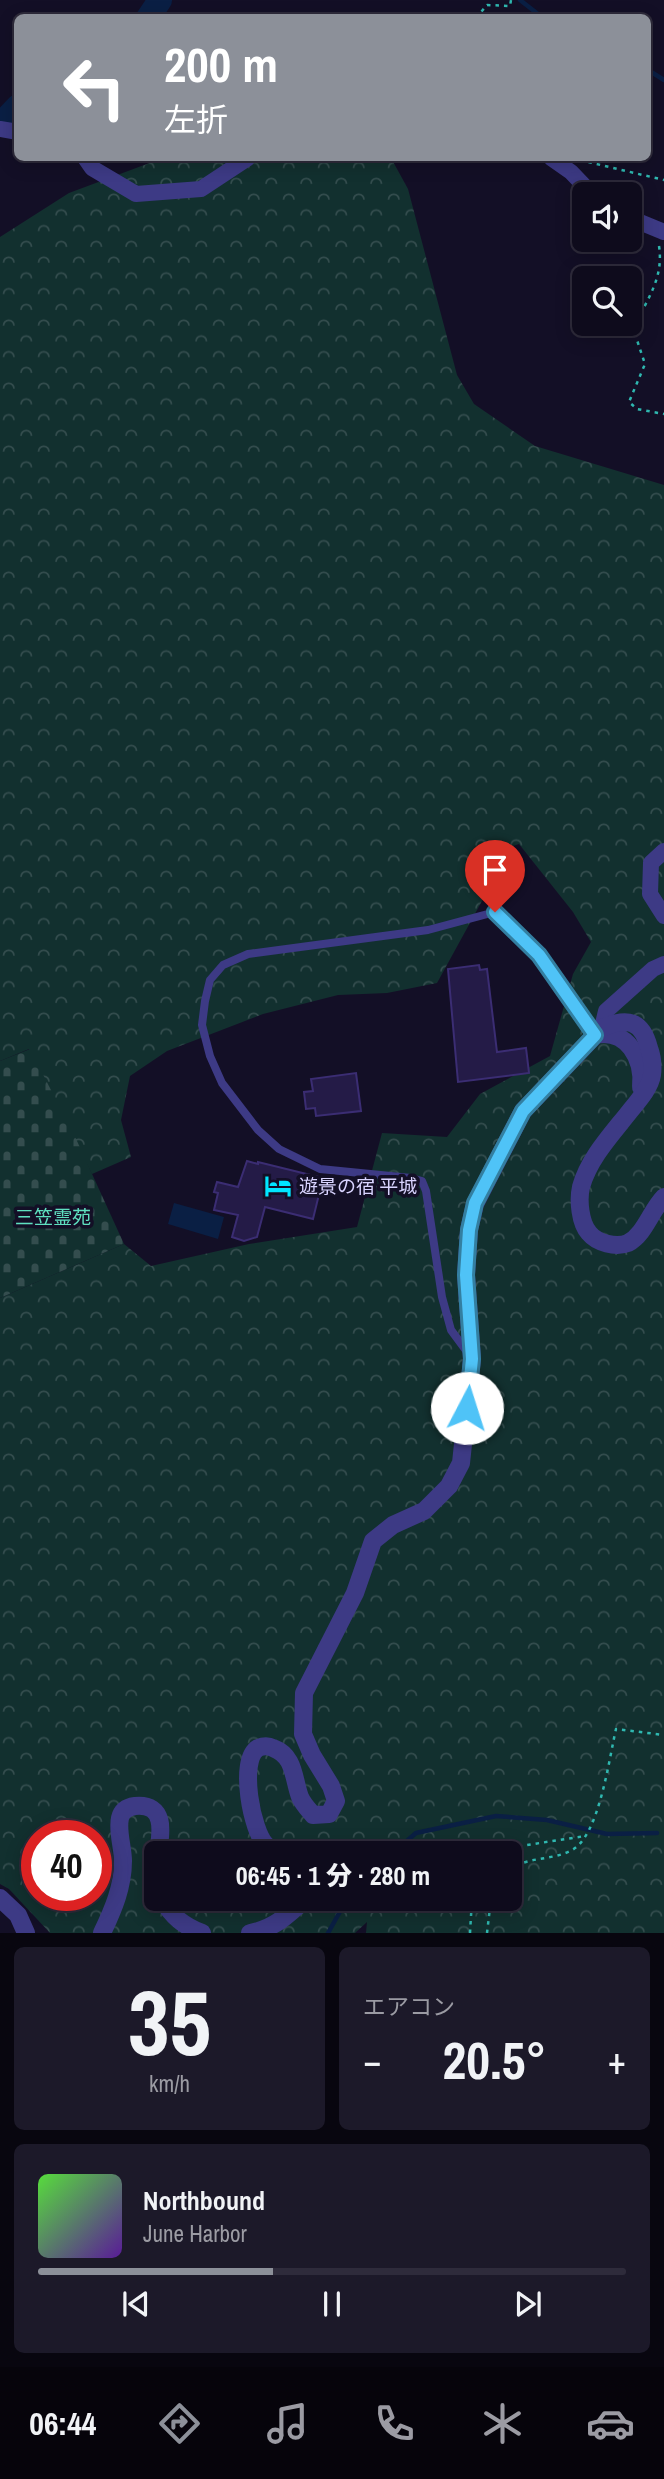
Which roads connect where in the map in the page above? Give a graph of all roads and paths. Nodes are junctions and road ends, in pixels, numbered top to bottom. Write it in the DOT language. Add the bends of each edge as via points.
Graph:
graph roads {
  1 [pos="511,0"];
  2 [pos="479,14"];
  3 [pos="87,161"];
  4 [pos="243,161"];
  5 [pos="555,161"];
  6 [pos="586,161"];
  7 [pos="664,180"];
  8 [pos="581,182"];
  9 [pos="642,223"];
  10 [pos="660,230"];
  11 [pos="664,414"];
  12 [pos="664,851"];
  13 [pos="664,916"];
  14 [pos="664,964"];
  15 [pos="598,1031"];
  16 [pos="664,1197"];
  17 [pos="472,1359"];
  18 [pos="664,1735"];
  19 [pos="586,1836"];
  20 [pos="160,1841"];
  21 [pos="263,1841"];
  22 [pos="522,1847"];
  23 [pos="522,1862"];
  24 [pos="0,1898"];
  25 [pos="170,1911"];
  26 [pos="293,1911"];
  27 [pos="471,1911"];
  28 [pos="490,1911"];
  29 [pos="26,1933"];
  30 [pos="102,1933"];
  31 [pos="202,1933"];
  32 [pos="250,1933"];
  33 [pos="470,1933"];
  34 [pos="487,1933"];
  1 -- 2 [label="path" via="510,6 487,5"];
  3 -- 4 [label="street" via="136,194 201,189"];
  5 -- 8 [label="street"];
  6 -- 7 [label="path"];
  9 -- 10 [label="street"];
  10 -- 11 [label="path" via="662,260 655,289 633,328 645,364 629,402 637,409"];
  12 -- 13 [label="street" via="652,863 650,894"];
  14 -- 15 [label="street" via="606,1011"];
  15 -- 16 [label="street" via="618,1036 633,1049 641,1067 640,1098 600,1149 581,1188 580,1212 589,1234 607,1245 626,1244 639,1234"];
  15 -- 17 [label="street" via="523,1111 475,1203 466,1275"];
  15 -- 17 [label="lane" via="539,955 495,912 428,930 248,954 223,965 210,980 202,1025 210,1056 222,1083 258,1130 279,1149 320,1169 422,1181 451,1330"];
  17 -- 21 [label="street" via="461,1463 449,1486 424,1511 393,1525 373,1541 355,1593 304,1693 303,1734 336,1801 329,1814 313,1815 301,1801 290,1758 269,1746 257,1749 248,1769 249,1802"];
  18 -- 19 [label="path" via="616,1729"];
  19 -- 22 [label="path"];
  19 -- 23 [label="path" via="569,1852"];
  20 -- 30 [label="street" via="158,1815 140,1805 122,1813 122,1880"];
  24 -- 29 [label="street" via="19,1915"];
  25 -- 31 [label="street"];
  26 -- 32 [label="street"];
  27 -- 33 [label="path"];
  28 -- 34 [label="path"];
}
